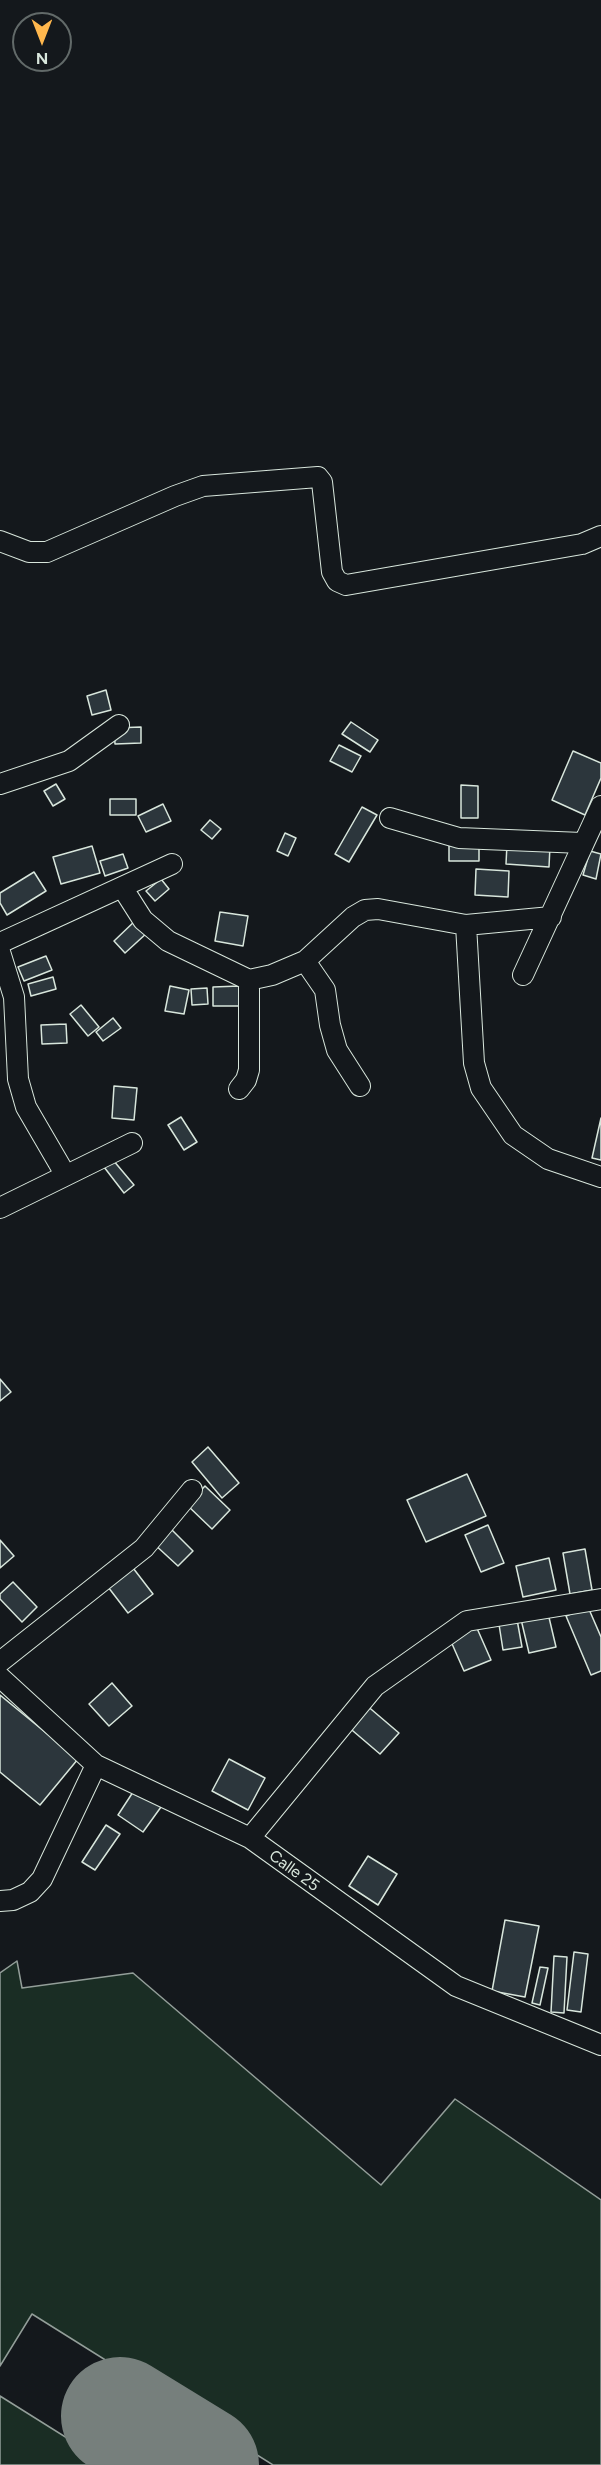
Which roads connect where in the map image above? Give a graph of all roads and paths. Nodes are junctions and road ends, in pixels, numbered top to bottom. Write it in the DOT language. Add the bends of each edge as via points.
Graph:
graph roads {
  1 [pos="601,536"];
  2 [pos="0,541"];
  3 [pos="118,725"];
  4 [pos="0,784"];
  5 [pos="601,806"];
  6 [pos="390,818"];
  7 [pos="582,843"];
  8 [pos="172,864"];
  9 [pos="122,887"];
  10 [pos="551,917"];
  11 [pos="466,924"];
  12 [pos="0,942"];
  13 [pos="0,952"];
  14 [pos="305,961"];
  15 [pos="523,975"];
  16 [pos="249,980"];
  17 [pos="360,1086"];
  18 [pos="239,1089"];
  19 [pos="132,1143"];
  20 [pos="65,1174"];
  21 [pos="601,1177"];
  22 [pos="0,1208"];
  23 [pos="192,1490"];
  24 [pos="601,1599"];
  25 [pos="0,1662"];
  26 [pos="0,1677"];
  27 [pos="96,1765"];
  28 [pos="250,1838"];
  29 [pos="0,1901"];
  30 [pos="601,2044"];
  1 -- 2 [label="street" via="582,544 346,585 337,581 332,572 322,482 318,477 203,486 47,552 28,552"];
  3 -- 4 [label="street" via="69,761"];
  5 -- 7 [label="street"];
  6 -- 7 [label="street" via="459,838"];
  7 -- 10 [label="street"];
  8 -- 9 [label="street"];
  9 -- 12 [label="street"];
  9 -- 16 [label="street" via="143,920 168,941"];
  10 -- 11 [label="street"];
  10 -- 15 [label="street"];
  11 -- 14 [label="street" via="365,910"];
  11 -- 21 [label="street" via="474,1063 481,1088 513,1135 548,1159"];
  13 -- 20 [label="street" via="14,997 18,1079 24,1098"];
  14 -- 16 [label="street"];
  14 -- 17 [label="street" via="325,990 337,1050"];
  16 -- 18 [label="street" via="249,1070"];
  19 -- 20 [label="street"];
  20 -- 22 [label="street"];
  23 -- 25 [label="street" via="144,1548"];
  24 -- 28 [label="street" via="467,1621 375,1686"];
  26 -- 27 [label="street, Calle 25"];
  27 -- 28 [label="street, Calle 25"];
  27 -- 29 [label="street" via="42,1878 30,1892"];
  28 -- 30 [label="street, Calle 25" via="456,1986"];
}
